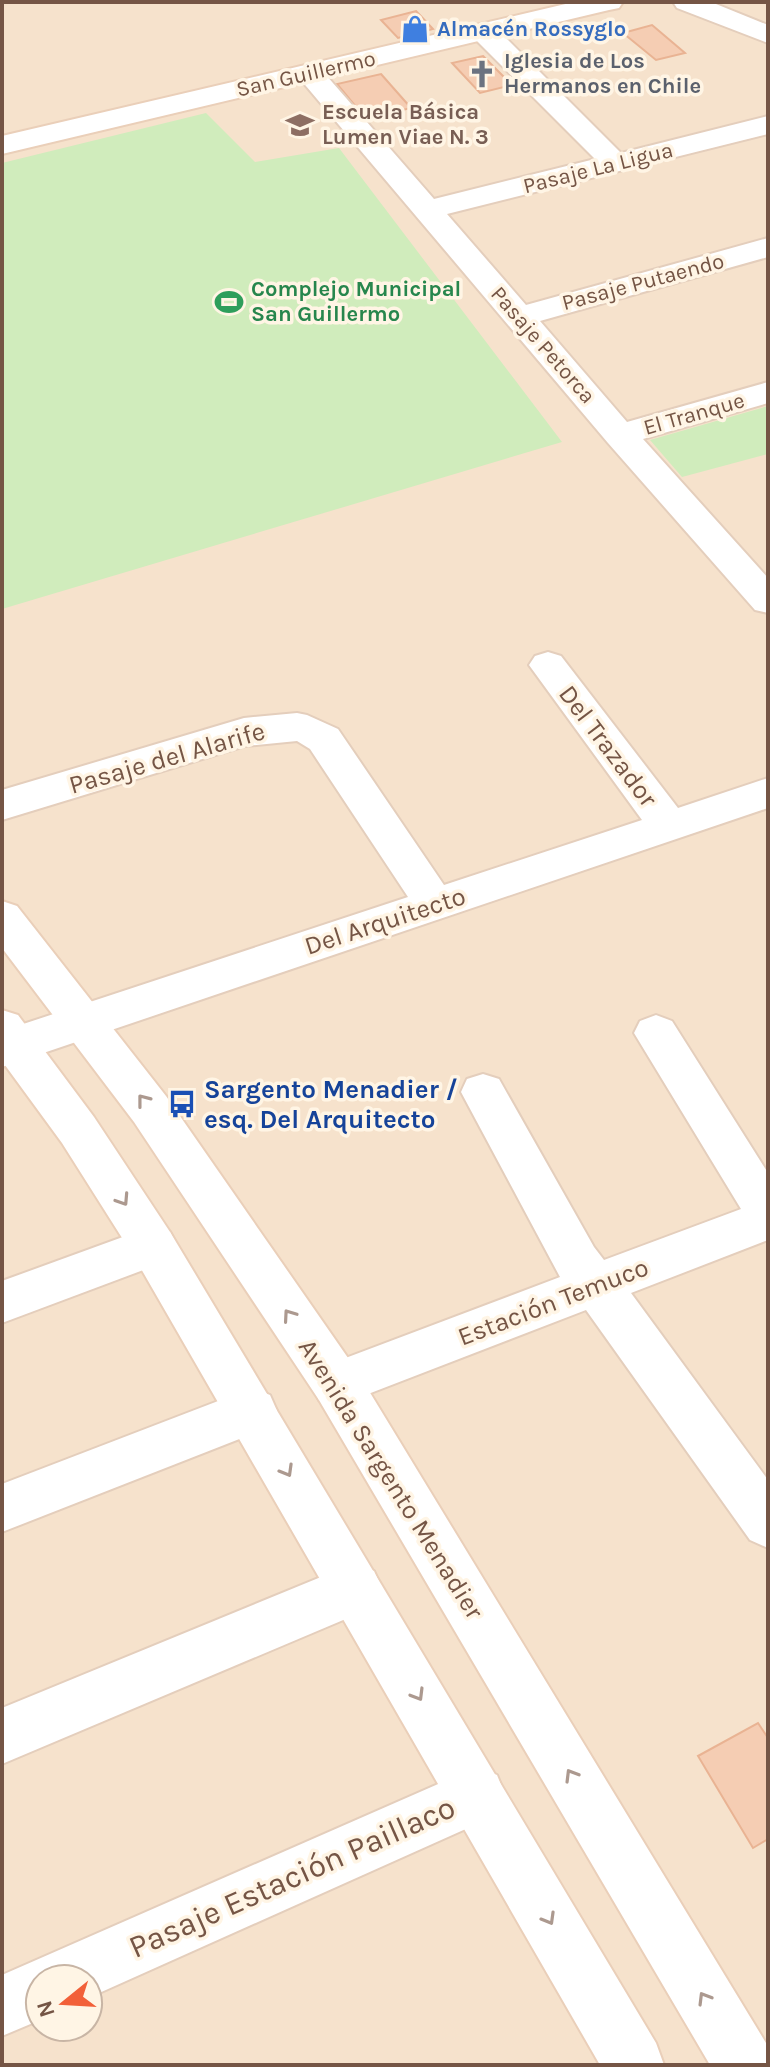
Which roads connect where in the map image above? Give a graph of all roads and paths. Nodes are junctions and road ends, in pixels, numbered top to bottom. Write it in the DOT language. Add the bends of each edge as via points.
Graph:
graph roads {
  1 [pos="609,2"];
  2 [pos="687,2"];
  3 [pos="484,32"];
  4 [pos="768,35"];
  5 [pos="309,73"];
  6 [pos="768,125"];
  7 [pos="2,145"];
  8 [pos="615,163"];
  9 [pos="427,210"];
  10 [pos="768,247"];
  11 [pos="518,317"];
  12 [pos="768,392"];
  13 [pos="620,435"];
  14 [pos="768,601"];
  15 [pos="548,665"];
  16 [pos="768,793"];
  17 [pos="2,805"];
  18 [pos="669,826"];
  19 [pos="435,905"];
  20 [pos="2,917"];
  21 [pos="83,1023"];
  22 [pos="656,1033"];
  23 [pos="6,1040"];
  24 [pos="483,1092"];
  25 [pos="768,1205"];
  26 [pos="768,1219"];
  27 [pos="153,1246"];
  28 [pos="596,1285"];
  29 [pos="2,1302"];
  30 [pos="337,1384"];
  31 [pos="252,1411"];
  32 [pos="2,1508"];
  33 [pos="768,1523"];
  34 [pos="355,1589"];
  35 [pos="2,1736"];
  36 [pos="477,1795"];
  37 [pos="99,1963"];
  38 [pos="24,1996"];
  39 [pos="2,2006"];
  40 [pos="634,2065"];
  41 [pos="744,2065"];
  1 -- 3 [label="street, San Guillermo"];
  2 -- 4 [label="street"];
  3 -- 5 [label="street, San Guillermo"];
  3 -- 8 [label="street"];
  5 -- 7 [label="street, San Guillermo"];
  5 -- 9 [label="street, Pasaje Petorca"];
  6 -- 8 [label="street, Pasaje La Ligua"];
  8 -- 9 [label="street, Pasaje La Ligua"];
  9 -- 11 [label="street, Pasaje Petorca"];
  10 -- 11 [label="street, Pasaje Putaendo"];
  11 -- 13 [label="street, Pasaje Petorca"];
  12 -- 13 [label="street, El Tranque"];
  13 -- 14 [label="street, Pasaje Petorca"];
  15 -- 18 [label="street, Del Trazador"];
  16 -- 18 [label="street, Del Arquitecto"];
  17 -- 19 [label="street, Pasaje del Alarife" via="234,735 281,727 307,729 324,739"];
  18 -- 19 [label="street, Del Arquitecto"];
  19 -- 21 [label="street, Del Arquitecto"];
  20 -- 21 [label="street, Avenida Sargento Menadier"];
  21 -- 23 [label="street, Del Arquitecto"];
  30 -- 21 [label="street, Avenida Sargento Menadier, one-way" via="150,1109"];
  22 -- 25 [label="street"];
  23 -- 27 [label="street, one-way" via="78,1130"];
  24 -- 28 [label="street" via="577,1262"];
  26 -- 28 [label="street, Estación Temuco"];
  27 -- 29 [label="street"];
  27 -- 31 [label="street"];
  28 -- 30 [label="street, Estación Temuco"];
  28 -- 33 [label="street"];
  41 -- 30 [label="street, Avenida Sargento Menadier, one-way"];
  31 -- 32 [label="street"];
  31 -- 34 [label="street, one-way"];
  34 -- 35 [label="street"];
  34 -- 36 [label="street, one-way"];
  36 -- 37 [label="street, Pasaje Estación Paillaco"];
  36 -- 40 [label="street, one-way"];
  38 -- 39 [label="street"];
}
